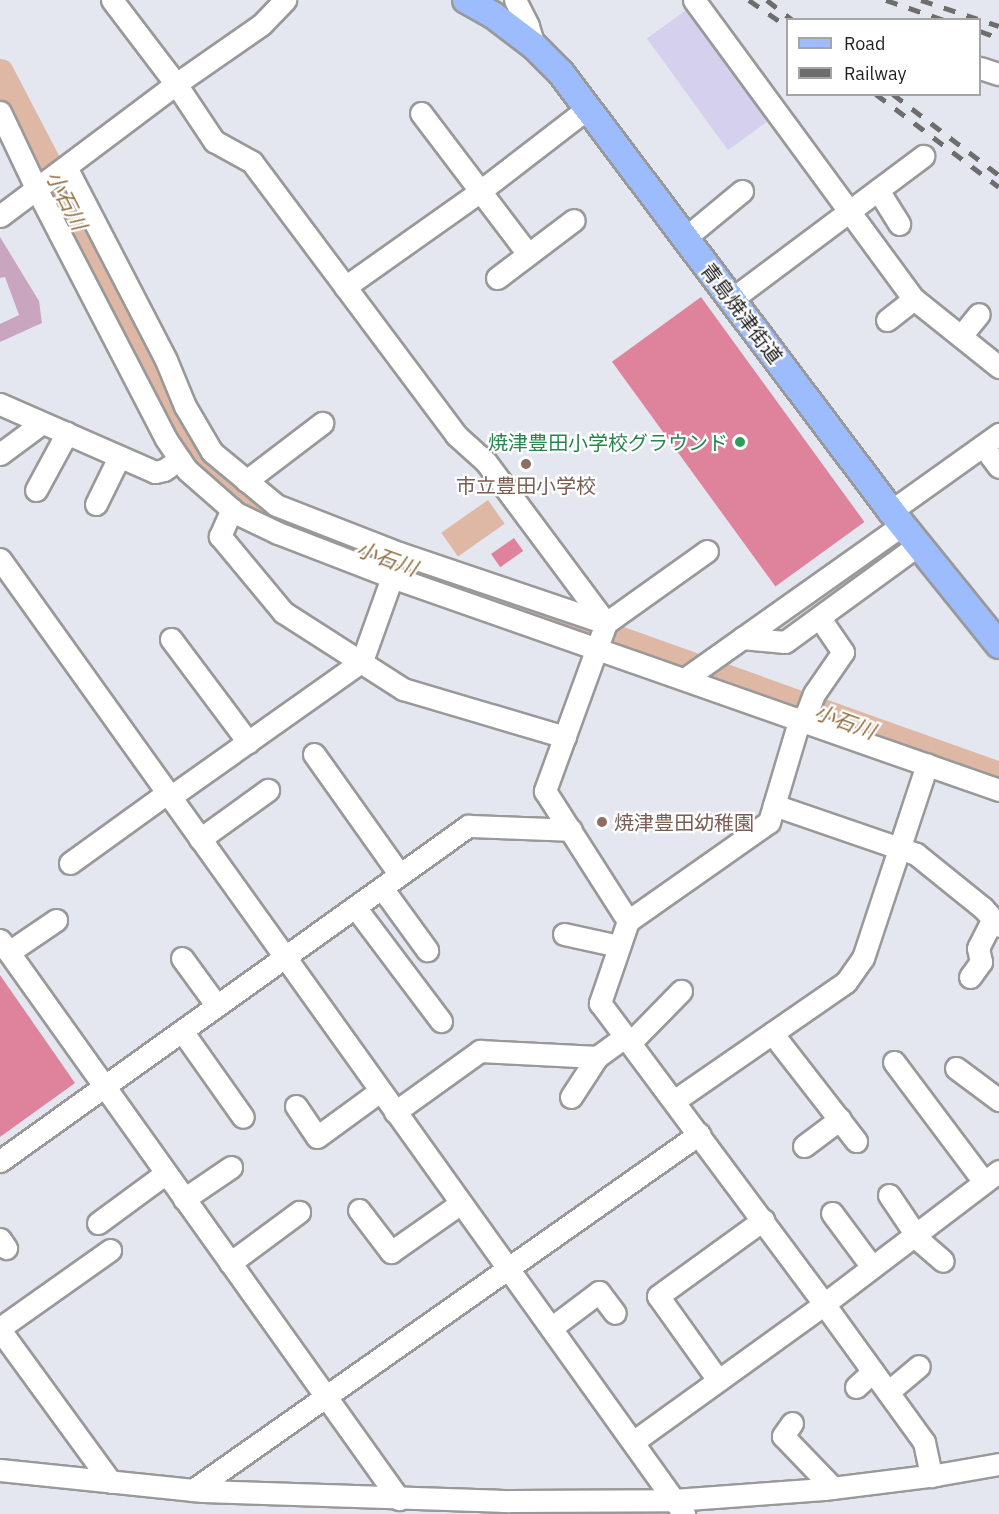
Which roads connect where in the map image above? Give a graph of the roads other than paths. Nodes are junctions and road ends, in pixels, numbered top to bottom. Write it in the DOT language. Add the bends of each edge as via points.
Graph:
graph roads {
  1 [pos="112,0"];
  2 [pos="285,0"];
  3 [pos="466,0"];
  4 [pos="694,0"];
  5 [pos="522,3"];
  6 [pos="534,46"];
  7 [pos="981,68"];
  8 [pos="999,74"];
  9 [pos="176,84"];
  10 [pos="588,108"];
  11 [pos="0,112"];
  12 [pos="421,113"];
  13 [pos="923,156"];
  14 [pos="66,167"];
  15 [pos="40,187"];
  16 [pos="878,190"];
  17 [pos="742,191"];
  18 [pos="479,192"];
  19 [pos="849,212"];
  20 [pos="0,216"];
  21 [pos="574,220"];
  22 [pos="899,224"];
  23 [pos="685,238"];
  24 [pos="528,254"];
  25 [pos="497,278"];
  26 [pos="345,287"];
  27 [pos="732,299"];
  28 [pos="914,299"];
  29 [pos="979,314"];
  30 [pos="887,320"];
  31 [pos="960,336"];
  32 [pos="999,367"];
  33 [pos="0,404"];
  34 [pos="42,423"];
  35 [pos="322,423"];
  36 [pos="67,434"];
  37 [pos="991,440"];
  38 [pos="0,454"];
  39 [pos="119,457"];
  40 [pos="180,459"];
  41 [pos="999,467"];
  42 [pos="246,481"];
  43 [pos="36,490"];
  44 [pos="96,504"];
  45 [pos="232,509"];
  46 [pos="903,527"];
  47 [pos="707,551"];
  48 [pos="0,559"];
  49 [pos="392,577"];
  50 [pos="819,617"];
  51 [pos="606,623"];
  52 [pos="742,638"];
  53 [pos="171,639"];
  54 [pos="999,645"];
  55 [pos="598,647"];
  56 [pos="362,661"];
  57 [pos="686,678"];
  58 [pos="802,719"];
  59 [pos="565,737"];
  60 [pos="248,742"];
  61 [pos="314,754"];
  62 [pos="927,764"];
  63 [pos="268,790"];
  64 [pos="999,790"];
  65 [pos="168,795"];
  66 [pos="774,805"];
  67 [pos="571,830"];
  68 [pos="200,839"];
  69 [pos="899,847"];
  70 [pos="70,862"];
  71 [pos="400,875"];
  72 [pos="382,888"];
  73 [pos="355,907"];
  74 [pos="56,920"];
  75 [pos="628,921"];
  76 [pos="996,923"];
  77 [pos="564,934"];
  78 [pos="4,946"];
  79 [pos="619,946"];
  80 [pos="427,950"];
  81 [pos="182,957"];
  82 [pos="284,957"];
  83 [pos="970,977"];
  84 [pos="681,991"];
  85 [pos="217,1006"];
  86 [pos="441,1021"];
  87 [pos="182,1031"];
  88 [pos="772,1033"];
  89 [pos="628,1040"];
  90 [pos="597,1057"];
  91 [pos="894,1062"];
  92 [pos="956,1068"];
  93 [pos="105,1087"];
  94 [pos="380,1091"];
  95 [pos="570,1097"];
  96 [pos="999,1100"];
  97 [pos="674,1101"];
  98 [pos="296,1106"];
  99 [pos="395,1112"];
  100 [pos="243,1118"];
  101 [pos="840,1119"];
  102 [pos="699,1134"];
  103 [pos="856,1141"];
  104 [pos="804,1146"];
  105 [pos="0,1161"];
  106 [pos="231,1167"];
  107 [pos="166,1173"];
  108 [pos="991,1176"];
  109 [pos="889,1195"];
  110 [pos="184,1199"];
  111 [pos="461,1203"];
  112 [pos="359,1210"];
  113 [pos="299,1212"];
  114 [pos="832,1213"];
  115 [pos="763,1220"];
  116 [pos="98,1223"];
  117 [pos="916,1234"];
  118 [pos="110,1251"];
  119 [pos="944,1261"];
  120 [pos="230,1263"];
  121 [pos="507,1267"];
  122 [pos="872,1267"];
  123 [pos="824,1304"];
  124 [pos="615,1313"];
  125 [pos="551,1328"];
  126 [pos="0,1329"];
  127 [pos="919,1366"];
  128 [pos="873,1371"];
  129 [pos="718,1380"];
  130 [pos="856,1387"];
  131 [pos="888,1392"];
  132 [pos="325,1396"];
  133 [pos="792,1424"];
  134 [pos="633,1442"];
  135 [pos="999,1464"];
  136 [pos="0,1470"];
  137 [pos="931,1476"];
  138 [pos="111,1482"];
  139 [pos="833,1488"];
  140 [pos="193,1490"];
  141 [pos="393,1504"];
  142 [pos="679,1507"];
  1 -- 9 [label="street"];
  2 -- 9 [label="street" via="261,25"];
  3 -- 6 [label="main road, 青島焼津街道"];
  4 -- 19 [label="street"];
  5 -- 6 [label="street"];
  6 -- 10 [label="main road, 青島焼津街道"];
  7 -- 8 [label="street"];
  9 -- 14 [label="street"];
  9 -- 26 [label="street" via="214,141 252,162"];
  10 -- 18 [label="street"];
  10 -- 23 [label="main road, 青島焼津街道"];
  11 -- 15 [label="street"];
  12 -- 18 [label="street"];
  13 -- 16 [label="street"];
  14 -- 15 [label="street"];
  14 -- 42 [label="street" via="166,360 185,406 212,452"];
  15 -- 20 [label="street"];
  15 -- 40 [label="street" via="166,439"];
  16 -- 19 [label="street"];
  16 -- 22 [label="street"];
  17 -- 23 [label="street"];
  18 -- 24 [label="street"];
  18 -- 26 [label="street"];
  19 -- 27 [label="street"];
  19 -- 28 [label="street"];
  21 -- 24 [label="street"];
  23 -- 27 [label="main road, 青島焼津街道"];
  24 -- 25 [label="street"];
  26 -- 51 [label="street" via="456,435 486,462"];
  27 -- 46 [label="main road, 青島焼津街道"];
  28 -- 30 [label="street"];
  28 -- 31 [label="street"];
  29 -- 31 [label="street"];
  31 -- 32 [label="street"];
  33 -- 34 [label="street"];
  34 -- 36 [label="street"];
  34 -- 38 [label="street"];
  35 -- 42 [label="street"];
  36 -- 39 [label="street"];
  36 -- 43 [label="street"];
  37 -- 41 [label="street"];
  37 -- 46 [label="street"];
  39 -- 40 [label="street" via="155,472"];
  39 -- 44 [label="street"];
  40 -- 45 [label="street" via="200,483"];
  42 -- 51 [label="street" via="276,505 304,517"];
  45 -- 49 [label="street" via="278,533"];
  45 -- 56 [label="street" via="220,536 283,612"];
  46 -- 50 [label="street"];
  46 -- 52 [label="street"];
  46 -- 54 [label="main road, 青島焼津街道"];
  47 -- 51 [label="street"];
  48 -- 65 [label="street"];
  49 -- 55 [label="street"];
  49 -- 56 [label="street"];
  50 -- 52 [label="street" via="785,642"];
  50 -- 58 [label="street" via="843,652"];
  51 -- 55 [label="street"];
  52 -- 57 [label="street"];
  53 -- 60 [label="street"];
  55 -- 57 [label="street"];
  55 -- 59 [label="street"];
  56 -- 59 [label="street" via="403,689"];
  56 -- 60 [label="street"];
  57 -- 58 [label="street"];
  58 -- 62 [label="street"];
  58 -- 66 [label="street"];
  59 -- 67 [label="street" via="545,791"];
  60 -- 65 [label="street"];
  61 -- 71 [label="street"];
  62 -- 64 [label="street"];
  62 -- 69 [label="street"];
  63 -- 68 [label="street"];
  65 -- 68 [label="street"];
  65 -- 70 [label="street"];
  66 -- 69 [label="street"];
  66 -- 75 [label="street" via="769,822"];
  67 -- 71 [label="street" via="468,826"];
  67 -- 75 [label="street"];
  68 -- 82 [label="street"];
  69 -- 76 [label="street" via="916,854"];
  69 -- 88 [label="street" via="863,958 846,982"];
  71 -- 72 [label="street"];
  72 -- 73 [label="street"];
  72 -- 80 [label="street"];
  73 -- 82 [label="street"];
  73 -- 86 [label="street"];
  74 -- 78 [label="street"];
  75 -- 79 [label="street"];
  76 -- 83 [label="street" via="978,948 981,962"];
  77 -- 79 [label="street"];
  78 -- 93 [label="street"];
  79 -- 89 [label="street" via="600,1003"];
  81 -- 85 [label="street"];
  82 -- 85 [label="street"];
  82 -- 94 [label="street"];
  84 -- 89 [label="street"];
  85 -- 87 [label="street"];
  87 -- 93 [label="street"];
  87 -- 100 [label="street"];
  88 -- 97 [label="street"];
  88 -- 101 [label="street"];
  89 -- 90 [label="street"];
  89 -- 97 [label="street"];
  90 -- 95 [label="street"];
  90 -- 99 [label="street" via="480,1051"];
  91 -- 108 [label="street"];
  92 -- 96 [label="street"];
  93 -- 105 [label="street"];
  93 -- 107 [label="street"];
  94 -- 98 [label="street" via="317,1137"];
  94 -- 99 [label="street"];
  97 -- 102 [label="street"];
  99 -- 111 [label="street"];
  101 -- 103 [label="street"];
  101 -- 104 [label="street"];
  102 -- 115 [label="street"];
  102 -- 121 [label="street"];
  106 -- 110 [label="street"];
  107 -- 110 [label="street"];
  107 -- 116 [label="street"];
  108 -- 117 [label="street"];
  109 -- 117 [label="street"];
  110 -- 120 [label="street"];
  111 -- 112 [label="street" via="391,1252"];
  111 -- 121 [label="street"];
  113 -- 120 [label="street"];
  114 -- 122 [label="street"];
  115 -- 123 [label="street"];
  115 -- 129 [label="street" via="658,1296"];
  117 -- 119 [label="street"];
  117 -- 122 [label="street"];
  118 -- 126 [label="street"];
  120 -- 132 [label="street"];
  121 -- 125 [label="street"];
  121 -- 132 [label="street"];
  122 -- 123 [label="street"];
  123 -- 128 [label="street"];
  123 -- 129 [label="street"];
  124 -- 125 [label="street" via="599,1292"];
  125 -- 134 [label="street"];
  126 -- 138 [label="street"];
  127 -- 131 [label="street"];
  128 -- 130 [label="street"];
  128 -- 131 [label="street"];
  129 -- 134 [label="street"];
  131 -- 137 [label="street" via="924,1443"];
  132 -- 140 [label="street"];
  132 -- 141 [label="street"];
  133 -- 139 [label="street" via="783,1437"];
  134 -- 142 [label="street"];
  135 -- 137 [label="street"];
  136 -- 138 [label="street"];
  137 -- 139 [label="street"];
  138 -- 140 [label="street"];
  139 -- 142 [label="street"];
  140 -- 141 [label="street"];
  141 -- 142 [label="street"];
}
